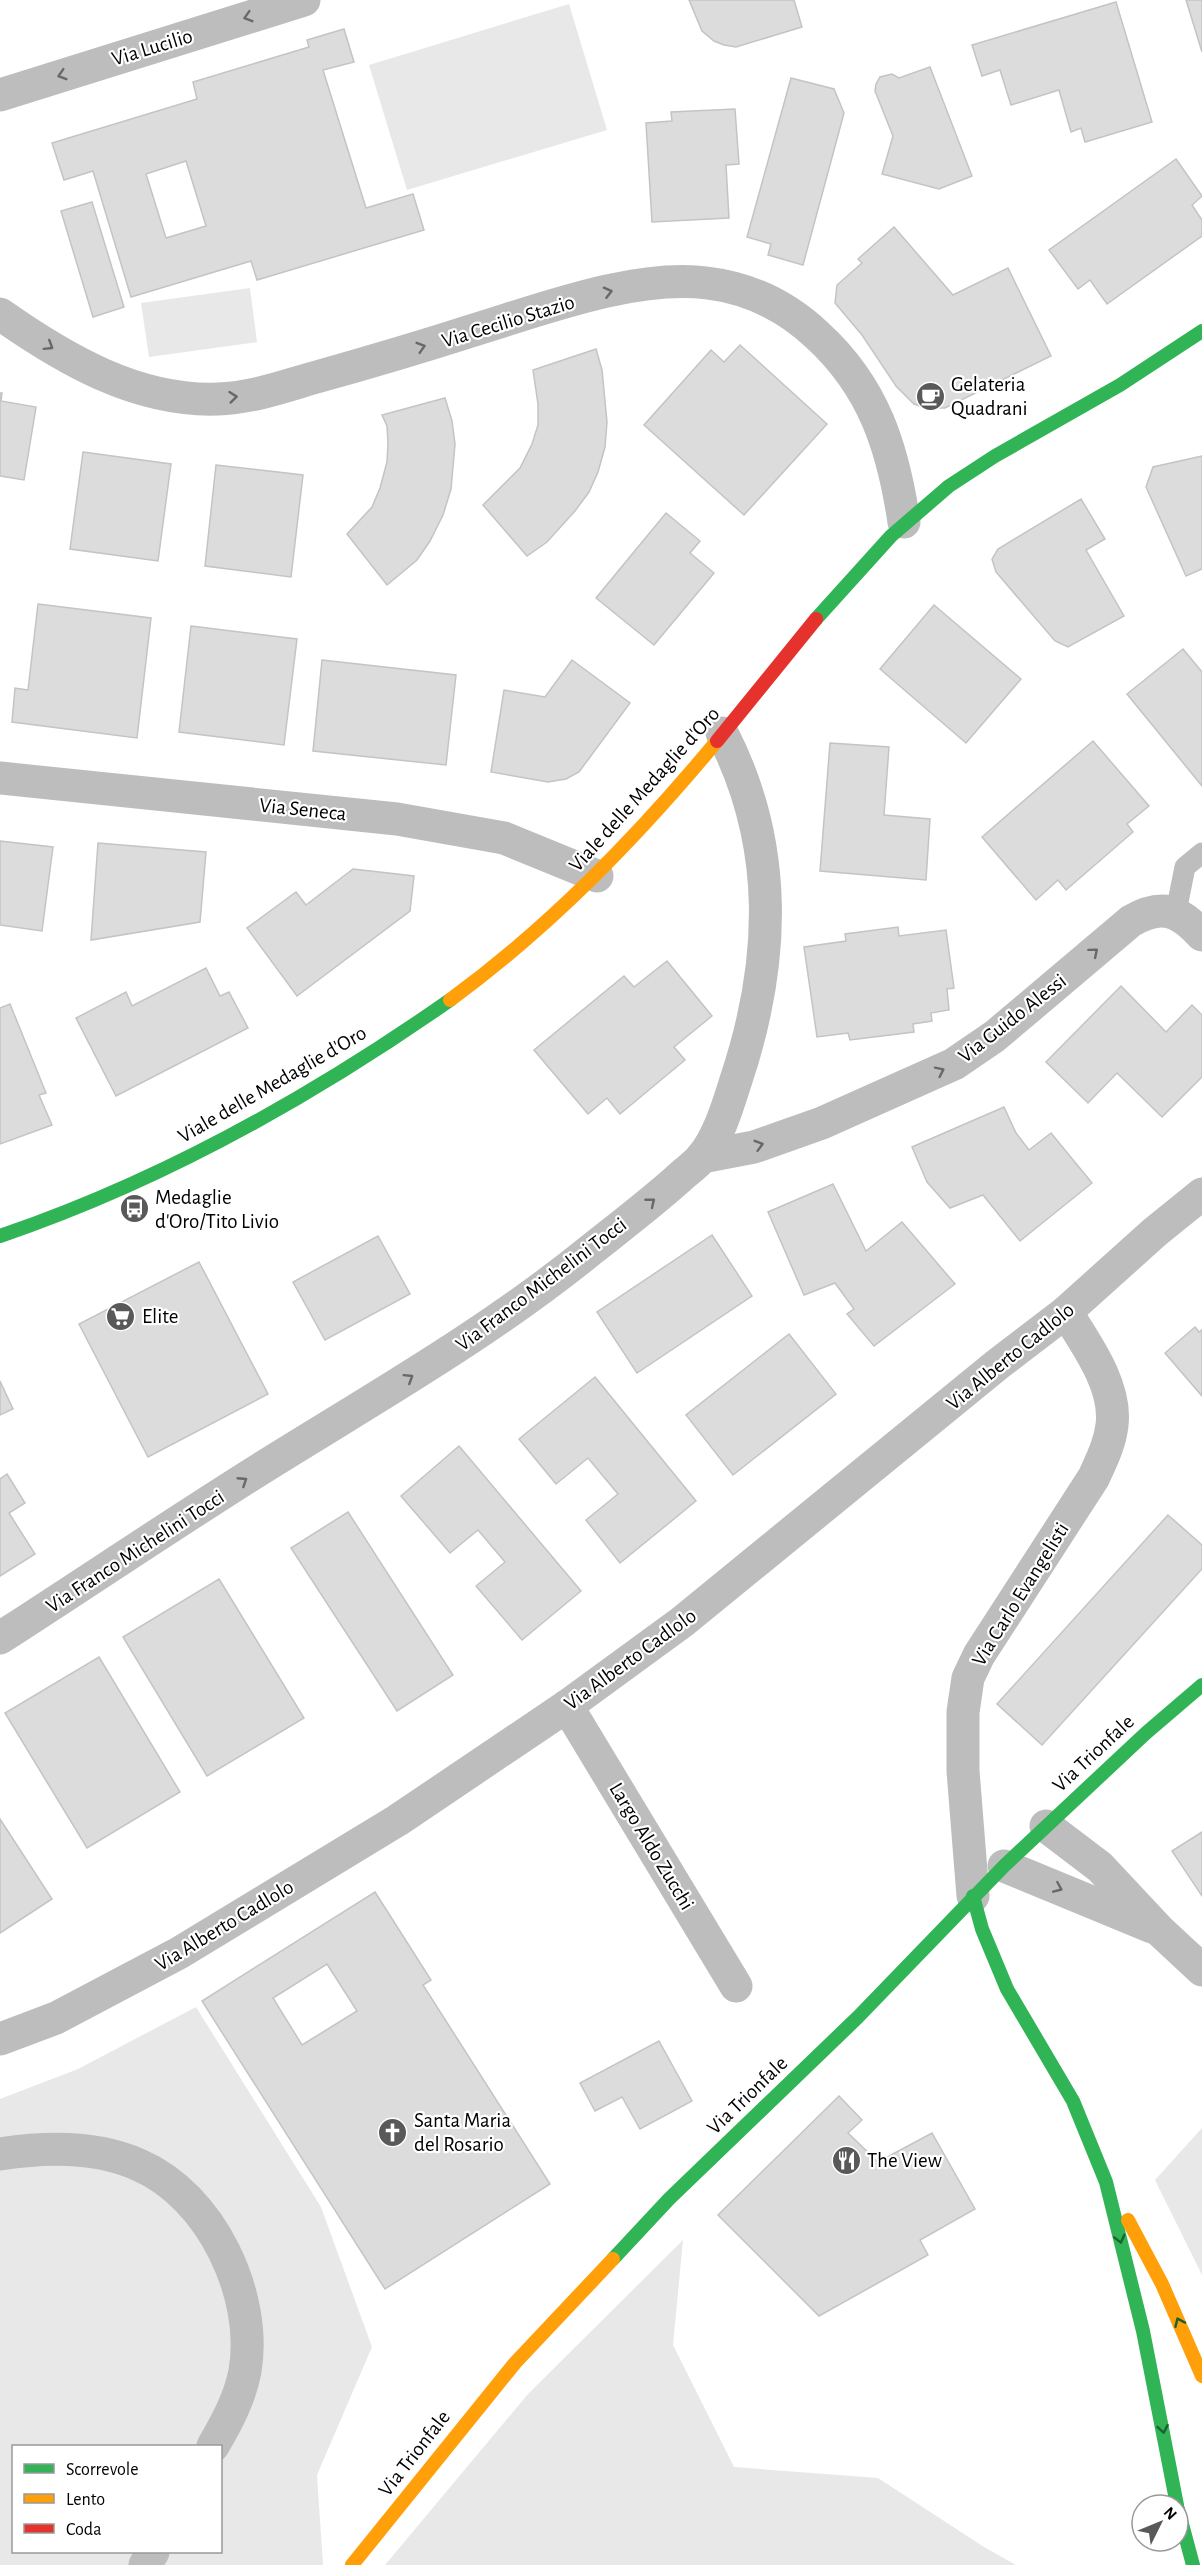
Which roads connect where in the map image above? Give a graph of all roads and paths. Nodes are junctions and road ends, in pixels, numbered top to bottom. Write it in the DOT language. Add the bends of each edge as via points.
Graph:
graph roads {
  1 [pos="304,0"];
  2 [pos="0,95"];
  3 [pos="0,314"];
  4 [pos="1202,331"];
  5 [pos="904,522"];
  6 [pos="722,733"];
  7 [pos="0,778"];
  8 [pos="1202,853"];
  9 [pos="597,876"];
  10 [pos="1176,912"];
  11 [pos="1202,935"];
  12 [pos="702,1157"];
  13 [pos="1202,1194"];
  14 [pos="0,1236"];
  15 [pos="1066,1312"];
  16 [pos="0,1638"];
  17 [pos="1202,1685"];
  18 [pos="567,1706"];
  19 [pos="1046,1826"];
  20 [pos="1004,1866"];
  21 [pos="973,1896"];
  22 [pos="1159,1930"];
  23 [pos="1202,1970"];
  24 [pos="736,1986"];
  25 [pos="0,2039"];
  26 [pos="0,2154"];
  27 [pos="1106,2182"];
  28 [pos="1202,2376"];
  29 [pos="214,2445"];
  30 [pos="1175,2493"];
  31 [pos="352,2565"];
  1 -- 2 [label="street, Via Lucilio, one-way"];
  3 -- 5 [label="street, Via Cecilio Stazio, one-way" via="61,354 127,384 177,397 218,399 271,390 622,288 686,282 727,287 790,312 852,373 875,411 888,446"];
  4 -- 5 [label="main road, Viale delle Medaglie d'Oro" via="1124,383 983,462 945,487"];
  5 -- 6 [label="main road, Viale delle Medaglie d'Oro" via="840,590"];
  6 -- 9 [label="main road, Viale delle Medaglie d'Oro"];
  6 -- 12 [label="street, Via Franco Michelini Tocci" via="746,787 758,835 766,890 766,931 762,980 745,1053 728,1103"];
  7 -- 9 [label="street, Via Seneca" via="452,828 514,841"];
  8 -- 10 [label="lane" via="1185,867"];
  9 -- 14 [label="main road, Viale delle Medaglie d'Oro" via="506,957 429,1015 294,1101 77,1210"];
  10 -- 11 [label="street"];
  12 -- 10 [label="street, Via Guido Alessi, one-way" via="753,1147 813,1127 954,1064 995,1036 1131,921 1150,912"];
  16 -- 12 [label="street, Via Franco Michelini Tocci, one-way" via="481,1332 555,1280"];
  13 -- 15 [label="street, Via Alberto Cadlolo"];
  15 -- 18 [label="street, Via Alberto Cadlolo" via="682,1622"];
  15 -- 21 [label="street, Via Carlo Evangelisti" via="1108,1388 1113,1424 1094,1478 979,1654 968,1678 963,1712 963,1771"];
  17 -- 19 [label="main road, Via Trionfale"];
  18 -- 24 [label="street, Largo Aldo Zucchi"];
  18 -- 25 [label="street, Via Alberto Cadlolo" via="398,1820 179,1953 56,2018"];
  19 -- 20 [label="main road, Via Trionfale"];
  19 -- 22 [label="street" via="1108,1874"];
  20 -- 21 [label="main road, Via Trionfale"];
  20 -- 22 [label="street, one-way"];
  21 -- 27 [label="main road" via="1007,1989 1073,2101"];
  21 -- 31 [label="main road, Via Trionfale" via="858,2017 669,2199 595,2277 476,2409"];
  22 -- 23 [label="street"];
  26 -- 29 [label="street" via="74,2150 139,2164 163,2177 212,2231 235,2279 247,2334 239,2396"];
  28 -- 27 [label="main road, one-way" via="1162,2284"];
  27 -- 30 [label="main road, one-way" via="1143,2331"];
}
